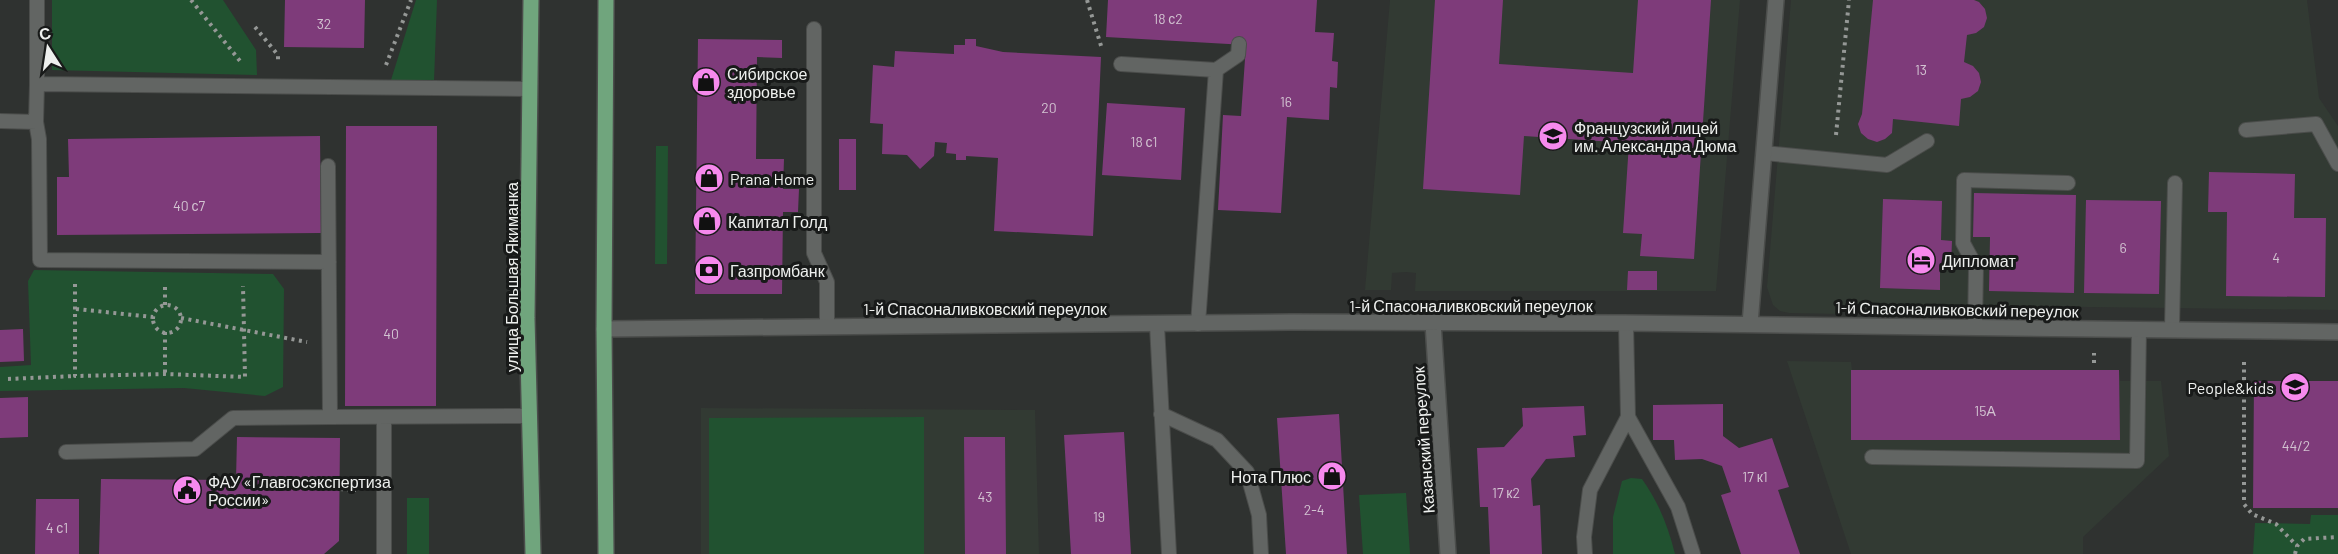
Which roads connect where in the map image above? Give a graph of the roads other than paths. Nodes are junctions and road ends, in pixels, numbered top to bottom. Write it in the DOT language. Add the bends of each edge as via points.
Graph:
graph roads {
  1 [pos="38,0"];
  2 [pos="531,0"];
  3 [pos="606,0"];
  4 [pos="1776,0"];
  5 [pos="814,29"];
  6 [pos="1239,45"];
  7 [pos="1121,64"];
  8 [pos="1216,70"];
  9 [pos="37,84"];
  10 [pos="529,89"];
  11 [pos="0,121"];
  12 [pos="36,122"];
  13 [pos="2246,130"];
  14 [pos="1927,141"];
  15 [pos="1764,153"];
  16 [pos="2338,164"];
  17 [pos="328,166"];
  18 [pos="2068,183"];
  19 [pos="2175,183"];
  20 [pos="329,262"];
  21 [pos="1433,323"];
  22 [pos="1626,323"];
  23 [pos="1198,324"];
  24 [pos="1750,324"];
  25 [pos="1156,325"];
  26 [pos="827,327"];
  27 [pos="1974,327"];
  28 [pos="604,329"];
  29 [pos="2139,329"];
  30 [pos="2172,329"];
  31 [pos="2338,332"];
  32 [pos="1161,414"];
  33 [pos="529,416"];
  34 [pos="330,417"];
  35 [pos="1628,417"];
  36 [pos="384,418"];
  37 [pos="66,452"];
  38 [pos="1872,457"];
  39 [pos="384,554"];
  40 [pos="533,554"];
  41 [pos="606,554"];
  42 [pos="1169,554"];
  43 [pos="1262,554"];
  44 [pos="1449,554"];
  45 [pos="1585,554"];
  46 [pos="1693,554"];
  1 -- 9 [label="lane"];
  2 -- 10 [label="main road, улица Большая Якиманка"];
  3 -- 28 [label="main road"];
  4 -- 15 [label="street"];
  5 -- 26 [label="lane" via="814,253 827,282"];
  6 -- 8 [label="lane" via="1238,55"];
  7 -- 8 [label="lane"];
  8 -- 23 [label="lane"];
  9 -- 10 [label="lane"];
  9 -- 12 [label="lane"];
  10 -- 33 [label="main road, улица Большая Якиманка"];
  11 -- 12 [label="lane"];
  12 -- 20 [label="lane" via="40,260"];
  13 -- 16 [label="lane" via="2316,124"];
  14 -- 15 [label="lane" via="1887,165"];
  15 -- 24 [label="street"];
  17 -- 20 [label="lane"];
  18 -- 27 [label="lane" via="1964,180 1963,243 1976,267"];
  19 -- 30 [label="lane"];
  20 -- 34 [label="lane"];
  21 -- 22 [label="street, 1-й Спасоналивковский переулок"];
  21 -- 23 [label="street, 1-й Спасоналивковский переулок"];
  21 -- 44 [label="street, Казанский переулок"];
  22 -- 24 [label="street, 1-й Спасоналивковский переулок"];
  22 -- 35 [label="lane"];
  23 -- 25 [label="street, 1-й Спасоналивковский переулок"];
  24 -- 27 [label="street, 1-й Спасоналивковский переулок"];
  25 -- 26 [label="street, 1-й Спасоналивковский переулок"];
  25 -- 32 [label="lane"];
  26 -- 28 [label="street, 1-й Спасоналивковский переулок"];
  27 -- 29 [label="street, 1-й Спасоналивковский переулок"];
  28 -- 41 [label="main road"];
  29 -- 30 [label="street, 1-й Спасоналивковский переулок"];
  29 -- 38 [label="lane" via="2137,461"];
  30 -- 31 [label="street, 1-й Спасоналивковский переулок"];
  32 -- 42 [label="lane"];
  32 -- 43 [label="lane" via="1217,440 1246,472 1259,515"];
  33 -- 36 [label="lane"];
  33 -- 40 [label="main road, улица Большая Якиманка"];
  34 -- 36 [label="lane"];
  34 -- 37 [label="lane" via="233,418 195,449"];
  35 -- 45 [label="lane" via="1590,490"];
  35 -- 46 [label="lane" via="1678,507"];
  36 -- 39 [label="lane"];
}
